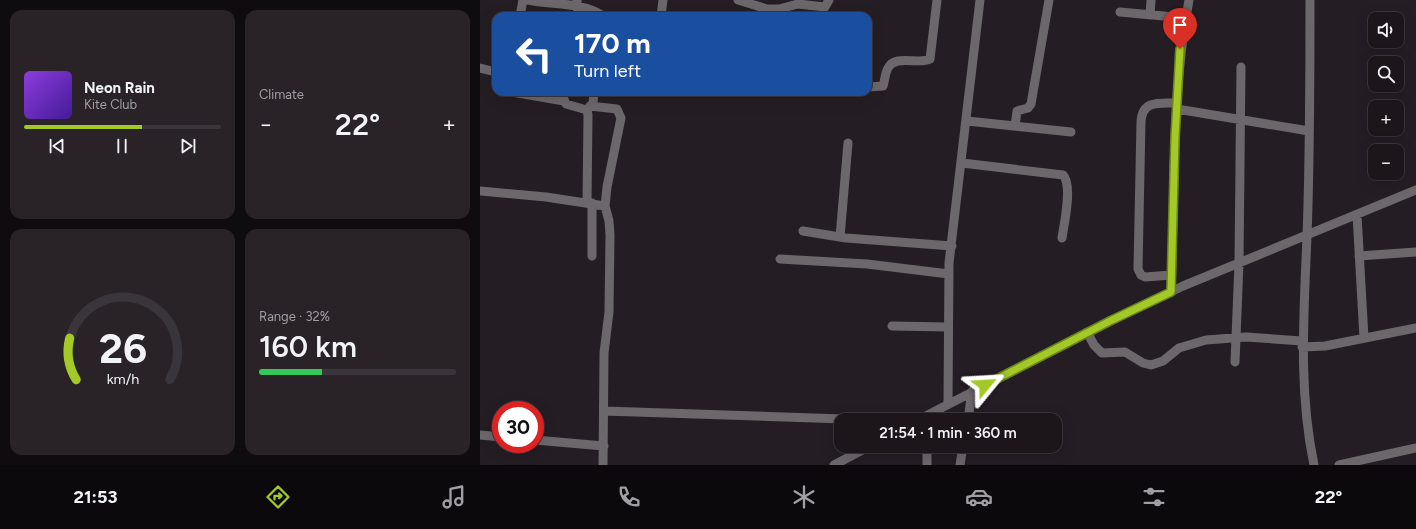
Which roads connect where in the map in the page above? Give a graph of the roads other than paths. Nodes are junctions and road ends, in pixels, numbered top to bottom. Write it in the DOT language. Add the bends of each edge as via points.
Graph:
graph roads {
  1 [pos="523,0"];
  2 [pos="528,0"];
  3 [pos="663,0"];
  4 [pos="738,0"];
  5 [pos="829,0"];
  6 [pos="937,0"];
  7 [pos="980,0"];
  8 [pos="1049,0"];
  9 [pos="1151,0"];
  10 [pos="1188,0"];
  11 [pos="1310,0"];
  12 [pos="578,8"];
  13 [pos="521,12"];
  14 [pos="590,12"];
  15 [pos="662,12"];
  16 [pos="1120,12"];
  17 [pos="1150,15"];
  18 [pos="1185,18"];
  19 [pos="1241,67"];
  20 [pos="480,68"];
  21 [pos="492,71"];
  22 [pos="872,88"];
  23 [pos="532,96"];
  24 [pos="594,96"];
  25 [pos="564,97"];
  26 [pos="1177,106"];
  27 [pos="588,108"];
  28 [pos="1240,120"];
  29 [pos="967,122"];
  30 [pos="1015,126"];
  31 [pos="1309,131"];
  32 [pos="1071,132"];
  33 [pos="848,144"];
  34 [pos="962,163"];
  35 [pos="1416,190"];
  36 [pos="480,191"];
  37 [pos="590,203"];
  38 [pos="605,206"];
  39 [pos="1357,215"];
  40 [pos="803,231"];
  41 [pos="1307,236"];
  42 [pos="840,237"];
  43 [pos="1062,238"];
  44 [pos="952,246"];
  45 [pos="1416,252"];
  46 [pos="592,256"];
  47 [pos="1359,256"];
  48 [pos="780,259"];
  49 [pos="1239,263"];
  50 [pos="949,274"];
  51 [pos="1172,275"];
  52 [pos="1171,292"];
  53 [pos="892,326"];
  54 [pos="948,326"];
  55 [pos="1416,328"];
  56 [pos="1087,332"];
  57 [pos="1235,337"];
  58 [pos="1364,338"];
  59 [pos="1302,344"];
  60 [pos="1235,362"];
  61 [pos="972,391"];
  62 [pos="948,404"];
  63 [pos="604,411"];
  64 [pos="934,413"];
  65 [pos="969,413"];
  66 [pos="834,419"];
  67 [pos="480,435"];
  68 [pos="492,436"];
  69 [pos="544,441"];
  70 [pos="604,446"];
  71 [pos="1416,448"];
  72 [pos="857,453"];
  73 [pos="927,453"];
  74 [pos="962,453"];
  75 [pos="604,465"];
  76 [pos="834,465"];
  77 [pos="927,465"];
  78 [pos="960,465"];
  79 [pos="1314,465"];
  80 [pos="1339,465"];
  1 -- 13 [label="street"];
  2 -- 12 [label="street"];
  3 -- 15 [label="street"];
  4 -- 5 [label="street" via="772,10 798,4 825,7"];
  6 -- 22 [label="street" via="930,60 891,63 883,86"];
  7 -- 29 [label="street"];
  8 -- 30 [label="street" via="1031,104 1028,108 1017,111"];
  9 -- 17 [label="street"];
  10 -- 18 [label="street"];
  11 -- 31 [label="street"];
  12 -- 14 [label="street"];
  16 -- 17 [label="street"];
  17 -- 18 [label="street"];
  18 -- 26 [label="street" via="1180,49"];
  19 -- 28 [label="street"];
  20 -- 21 [label="street"];
  23 -- 25 [label="street" via="557,101"];
  24 -- 27 [label="street" via="593,103"];
  25 -- 27 [label="street" via="566,104"];
  26 -- 28 [label="street"];
  26 -- 51 [label="street"];
  26 -- 51 [label="street" via="1158,103 1148,106 1144,109 1141,122 1138,269 1141,275 1145,276"];
  27 -- 37 [label="street"];
  27 -- 38 [label="street" via="617,109 621,118"];
  28 -- 31 [label="street"];
  28 -- 49 [label="street"];
  29 -- 30 [label="street"];
  29 -- 34 [label="street"];
  30 -- 32 [label="street"];
  31 -- 41 [label="street"];
  33 -- 42 [label="street"];
  34 -- 43 [label="street" via="1063,175 1068,189"];
  34 -- 44 [label="street"];
  35 -- 39 [label="street"];
  36 -- 37 [label="street"];
  37 -- 38 [label="street"];
  37 -- 46 [label="street"];
  38 -- 63 [label="street" via="610,234"];
  39 -- 41 [label="street"];
  39 -- 47 [label="street"];
  40 -- 42 [label="street"];
  41 -- 49 [label="street"];
  41 -- 59 [label="street"];
  42 -- 44 [label="street"];
  44 -- 50 [label="street"];
  45 -- 47 [label="street"];
  47 -- 58 [label="street"];
  48 -- 50 [label="street" via="867,264"];
  49 -- 52 [label="street"];
  49 -- 57 [label="street"];
  50 -- 54 [label="street"];
  51 -- 52 [label="street"];
  52 -- 56 [label="street"];
  53 -- 54 [label="street"];
  54 -- 62 [label="street"];
  55 -- 58 [label="street"];
  56 -- 57 [label="street" via="1102,353 1125,352 1151,365 1163,361 1185,345"];
  56 -- 61 [label="street"];
  57 -- 59 [label="street"];
  57 -- 60 [label="street"];
  58 -- 59 [label="street" via="1325,346"];
  59 -- 79 [label="street" via="1306,421"];
  61 -- 62 [label="street"];
  61 -- 65 [label="street"];
  62 -- 64 [label="street"];
  63 -- 66 [label="street"];
  63 -- 70 [label="street"];
  67 -- 68 [label="street"];
  69 -- 70 [label="street"];
  70 -- 75 [label="street"];
  71 -- 80 [label="street"];
  72 -- 76 [label="street"];
  73 -- 77 [label="street"];
  74 -- 78 [label="street"];
}
